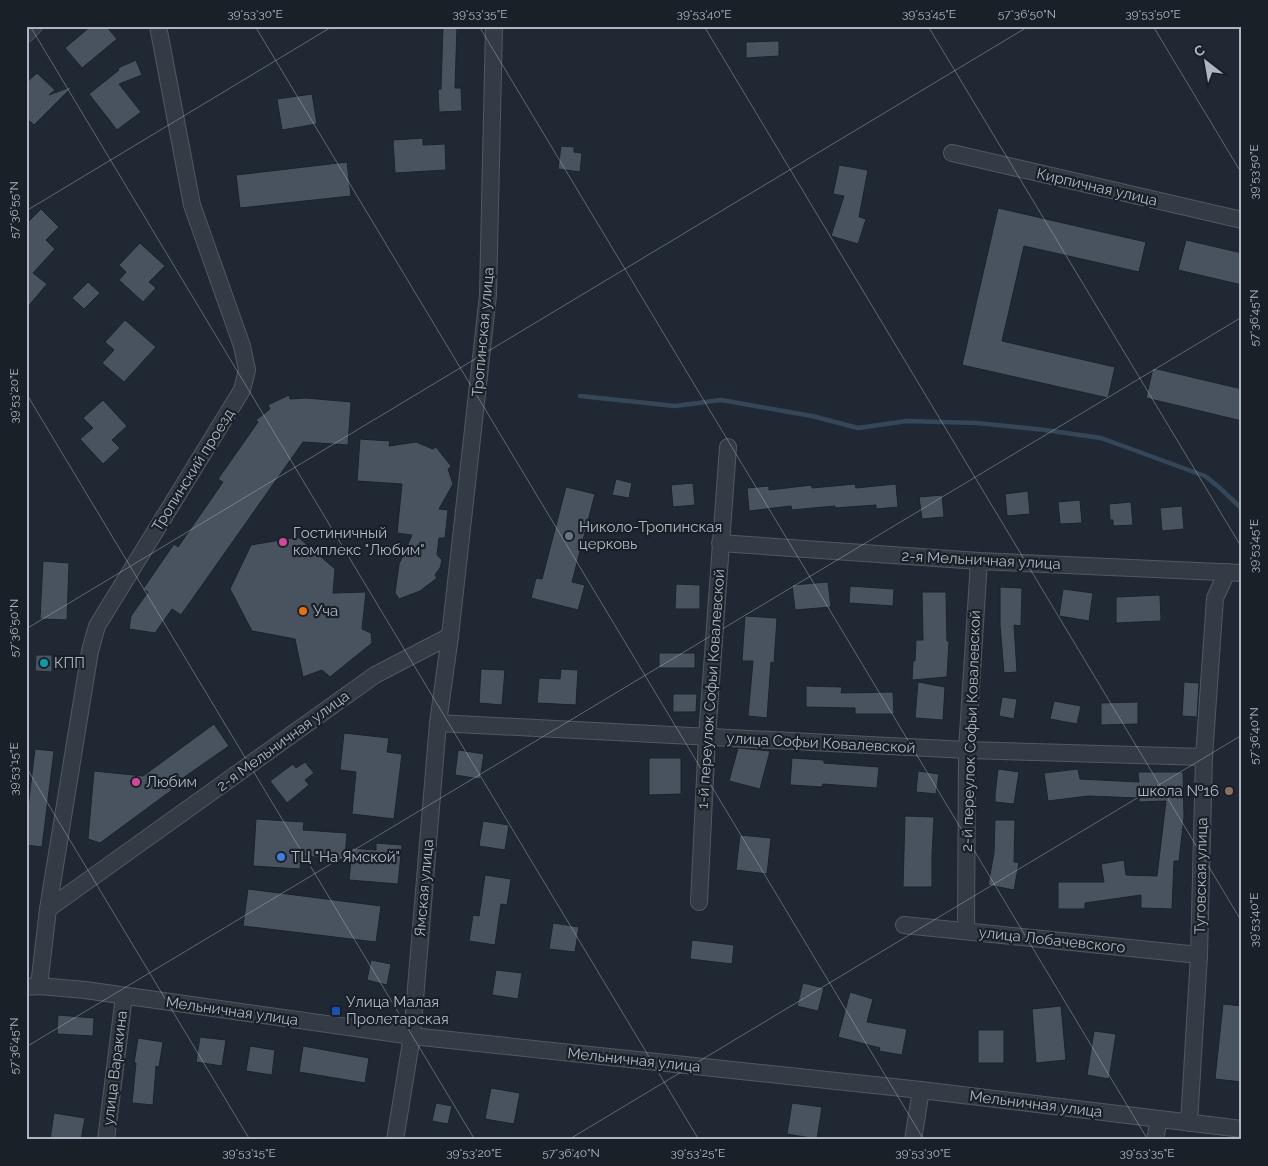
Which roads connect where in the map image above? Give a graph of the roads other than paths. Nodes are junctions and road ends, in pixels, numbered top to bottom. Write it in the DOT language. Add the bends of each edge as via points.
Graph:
graph roads {
  1 [pos="34,26"];
  2 [pos="158,26"];
  3 [pos="494,26"];
  4 [pos="26,34"];
  5 [pos="952,153"];
  6 [pos="1242,220"];
  7 [pos="728,447"];
  8 [pos="720,543"];
  9 [pos="979,561"];
  10 [pos="1235,573"];
  11 [pos="450,636"];
  12 [pos="438,723"];
  13 [pos="707,737"];
  14 [pos="967,750"];
  15 [pos="1204,757"];
  16 [pos="699,902"];
  17 [pos="48,908"];
  18 [pos="904,925"];
  19 [pos="966,931"];
  20 [pos="1199,954"];
  21 [pos="32,987"];
  22 [pos="124,996"];
  23 [pos="412,1036"];
  24 [pos="921,1090"];
  25 [pos="1159,1119"];
  26 [pos="1189,1123"];
  27 [pos="1242,1129"];
  28 [pos="106,1140"];
  29 [pos="395,1140"];
  30 [pos="913,1140"];
  31 [pos="1155,1140"];
  1 -- 4 [label="street"];
  2 -- 17 [label="street, Тропинский проезд" via="192,206 242,346 247,370 242,390 97,626 90,651"];
  3 -- 11 [label="street, Тропинская улица" via="488,295"];
  5 -- 6 [label="street, Кирпичная улица"];
  7 -- 8 [label="street, 1-й переулок Софьи Ковалевской"];
  8 -- 9 [label="street, 2-я Мельничная улица"];
  8 -- 13 [label="street, 1-й переулок Софьи Ковалевской"];
  9 -- 10 [label="street, 2-я Мельничная улица"];
  9 -- 14 [label="street, 2-й переулок Софьи Ковалевской"];
  10 -- 15 [label="street, Туговская улица" via="1215,598"];
  11 -- 12 [label="street, Ямская улица"];
  11 -- 17 [label="street, 2-я Мельничная улица" via="375,675"];
  12 -- 13 [label="street, улица Софьи Ковалевской"];
  12 -- 23 [label="street, Ямская улица"];
  13 -- 14 [label="street, улица Софьи Ковалевской"];
  13 -- 16 [label="street, 1-й переулок Софьи Ковалевской"];
  14 -- 15 [label="street, улица Софьи Ковалевской"];
  14 -- 19 [label="street, 2-й переулок Софьи Ковалевской"];
  15 -- 20 [label="street, Туговская улица"];
  17 -- 21 [label="street, Тропинский проезд"];
  18 -- 19 [label="street, улица Лобачевского"];
  19 -- 20 [label="street, улица Лобачевского"];
  20 -- 26 [label="street, Туговская улица"];
  21 -- 22 [label="street, Мельничная улица"];
  22 -- 23 [label="street, Мельничная улица"];
  22 -- 28 [label="street, улица Варакина"];
  23 -- 24 [label="street, Мельничная улица"];
  23 -- 29 [label="street, Ямская улица"];
  24 -- 25 [label="street, Мельничная улица"];
  24 -- 30 [label="street"];
  25 -- 26 [label="street, Мельничная улица"];
  25 -- 31 [label="street"];
  26 -- 27 [label="street, Мельничная улица"];
}
